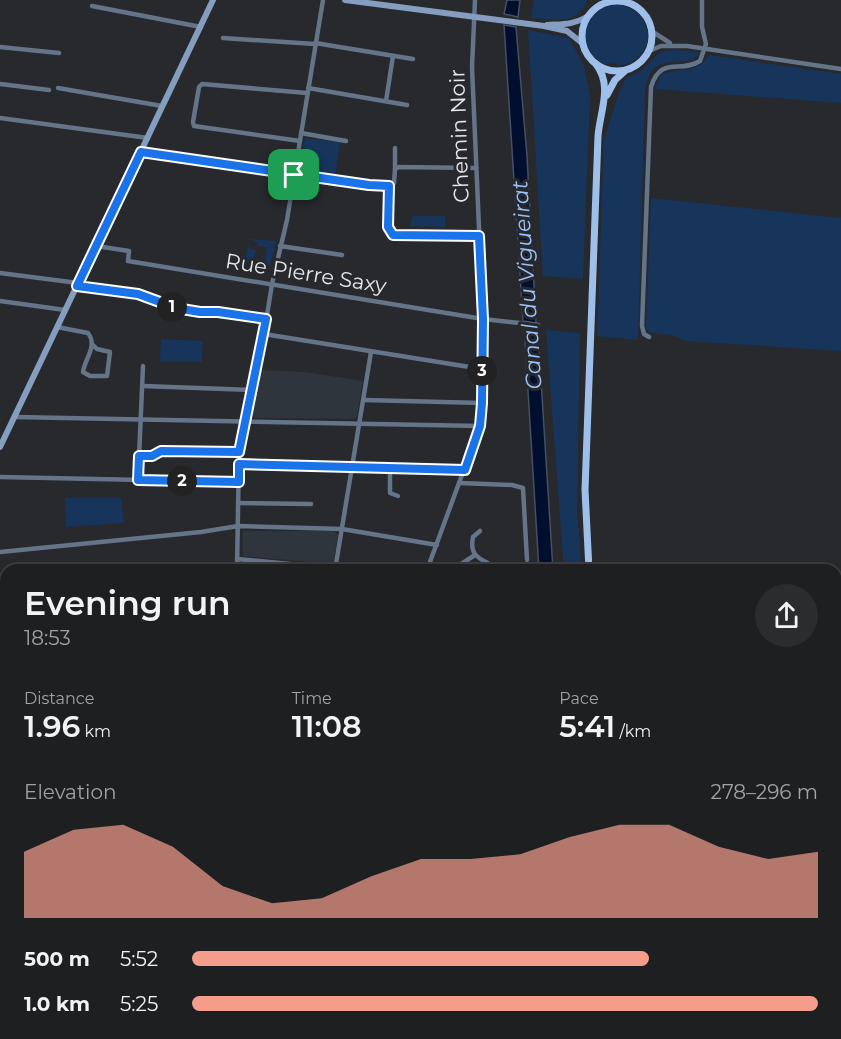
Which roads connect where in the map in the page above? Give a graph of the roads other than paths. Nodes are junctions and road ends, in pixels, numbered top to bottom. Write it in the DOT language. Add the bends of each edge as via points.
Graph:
graph roads {
  1 [pos="213,0"];
  2 [pos="322,0"];
  3 [pos="345,0"];
  4 [pos="475,0"];
  5 [pos="702,0"];
  6 [pos="628,1"];
  7 [pos="602,2"];
  8 [pos="92,6"];
  9 [pos="474,15"];
  10 [pos="587,17"];
  11 [pos="544,26"];
  12 [pos="201,27"];
  13 [pos="653,32"];
  14 [pos="224,38"];
  15 [pos="582,43"];
  16 [pos="315,44"];
  17 [pos="675,45"];
  18 [pos="0,47"];
  19 [pos="705,48"];
  20 [pos="649,51"];
  21 [pos="59,53"];
  22 [pos="393,56"];
  23 [pos="413,59"];
  24 [pos="596,64"];
  25 [pos="841,69"];
  26 [pos="626,70"];
  27 [pos="0,84"];
  28 [pos="58,88"];
  29 [pos="49,90"];
  30 [pos="308,91"];
  31 [pos="605,97"];
  32 [pos="386,101"];
  33 [pos="407,105"];
  34 [pos="162,106"];
  35 [pos="0,118"];
  36 [pos="301,133"];
  37 [pos="147,138"];
  38 [pos="300,141"];
  39 [pos="346,141"];
  40 [pos="395,148"];
  41 [pos="141,152"];
  42 [pos="476,168"];
  43 [pos="395,169"];
  44 [pos="294,175"];
  45 [pos="389,186"];
  46 [pos="479,236"];
  47 [pos="96,246"];
  48 [pos="280,246"];
  49 [pos="342,255"];
  50 [pos="0,273"];
  51 [pos="272,284"];
  52 [pos="77,285"];
  53 [pos="0,301"];
  54 [pos="65,310"];
  55 [pos="266,319"];
  56 [pos="483,319"];
  57 [pos="538,325"];
  58 [pos="57,327"];
  59 [pos="264,334"];
  60 [pos="649,337"];
  61 [pos="92,344"];
  62 [pos="371,352"];
  63 [pos="143,366"];
  64 [pos="482,369"];
  65 [pos="143,386"];
  66 [pos="252,390"];
  67 [pos="364,400"];
  68 [pos="482,403"];
  69 [pos="15,417"];
  70 [pos="142,420"];
  71 [pos="246,421"];
  72 [pos="360,424"];
  73 [pos="480,426"];
  74 [pos="0,447"];
  75 [pos="239,452"];
  76 [pos="139,456"];
  77 [pos="239,464"];
  78 [pos="353,467"];
  79 [pos="390,468"];
  80 [pos="465,470"];
  81 [pos="0,477"];
  82 [pos="138,480"];
  83 [pos="239,482"];
  84 [pos="460,483"];
  85 [pos="398,496"];
  86 [pos="238,502"];
  87 [pos="311,504"];
  88 [pos="237,526"];
  89 [pos="342,529"];
  90 [pos="480,531"];
  91 [pos="436,545"];
  92 [pos="0,552"];
  93 [pos="475,555"];
  94 [pos="237,559"];
  95 [pos="527,560"];
  96 [pos="488,563"];
  97 [pos="237,564"];
  98 [pos="286,564"];
  99 [pos="336,564"];
  100 [pos="430,564"];
  101 [pos="461,564"];
  102 [pos="589,564"];
  1 -- 12 [label="main road"];
  2 -- 16 [label="street"];
  3 -- 9 [label="main road"];
  4 -- 9 [label="street, Chemin Noir"];
  5 -- 19 [label="street"];
  6 -- 7 [label="main road"];
  6 -- 13 [label="main road" via="643,11"];
  7 -- 10 [label="main road"];
  8 -- 12 [label="street"];
  9 -- 11 [label="main road"];
  9 -- 42 [label="street, Chemin Noir"];
  10 -- 11 [label="main road" via="577,23"];
  10 -- 15 [label="main road"];
  11 -- 15 [label="main road" via="567,31"];
  12 -- 34 [label="main road"];
  13 -- 17 [label="street"];
  13 -- 20 [label="main road"];
  14 -- 16 [label="street"];
  15 -- 24 [label="main road"];
  16 -- 22 [label="street"];
  16 -- 30 [label="street"];
  17 -- 19 [label="street"];
  17 -- 20 [label="street" via="661,45"];
  18 -- 21 [label="street"];
  19 -- 25 [label="street"];
  19 -- 60 [label="street" via="695,64 659,71 651,87 642,326"];
  20 -- 26 [label="main road" via="641,62"];
  22 -- 23 [label="street"];
  22 -- 32 [label="street"];
  24 -- 26 [label="main road" via="611,71"];
  24 -- 31 [label="main road" via="605,79"];
  26 -- 31 [label="main road"];
  27 -- 29 [label="street"];
  28 -- 34 [label="street"];
  30 -- 32 [label="street"];
  30 -- 36 [label="street"];
  30 -- 38 [label="street" via="202,84 199,87 194,126"];
  31 -- 102 [label="main road" via="598,136 585,463"];
  32 -- 33 [label="street"];
  34 -- 37 [label="main road"];
  35 -- 37 [label="street"];
  36 -- 38 [label="street"];
  36 -- 39 [label="street"];
  37 -- 41 [label="main road"];
  38 -- 44 [label="street"];
  40 -- 43 [label="street"];
  41 -- 44 [label="street"];
  41 -- 47 [label="main road"];
  42 -- 43 [label="street"];
  42 -- 46 [label="street, Chemin Noir"];
  43 -- 45 [label="street" via="394,183"];
  44 -- 45 [label="street"];
  44 -- 48 [label="street"];
  45 -- 46 [label="street" via="388,227 393,235"];
  46 -- 56 [label="street, Chemin Noir"];
  47 -- 51 [label="street, Rue Pierre Saxy" via="129,251 128,261"];
  47 -- 52 [label="main road"];
  48 -- 49 [label="street"];
  48 -- 51 [label="street"];
  50 -- 52 [label="street"];
  51 -- 55 [label="street"];
  51 -- 56 [label="street, Rue Pierre Saxy"];
  52 -- 54 [label="main road"];
  52 -- 55 [label="street" via="138,294 176,308"];
  53 -- 54 [label="street"];
  54 -- 58 [label="main road"];
  55 -- 59 [label="street"];
  56 -- 57 [label="street, Rue Pierre Saxy"];
  56 -- 64 [label="street, Chemin Noir"];
  58 -- 61 [label="street" via="88,333"];
  58 -- 69 [label="main road"];
  59 -- 62 [label="street"];
  59 -- 66 [label="street"];
  61 -- 61 [label="street" via="83,372 107,376 110,352"];
  62 -- 64 [label="street"];
  62 -- 67 [label="street"];
  63 -- 65 [label="street"];
  64 -- 68 [label="street, Chemin Noir"];
  65 -- 66 [label="street"];
  65 -- 70 [label="street"];
  66 -- 71 [label="street"];
  67 -- 68 [label="street"];
  67 -- 72 [label="street"];
  68 -- 73 [label="street, Chemin Noir"];
  69 -- 70 [label="street"];
  69 -- 74 [label="main road"];
  70 -- 71 [label="street"];
  70 -- 76 [label="street"];
  71 -- 72 [label="street"];
  71 -- 75 [label="street"];
  72 -- 73 [label="street"];
  72 -- 78 [label="street"];
  73 -- 80 [label="street, Chemin Noir"];
  75 -- 76 [label="street" via="161,451"];
  75 -- 77 [label="street"];
  76 -- 82 [label="street"];
  77 -- 78 [label="street"];
  77 -- 83 [label="street"];
  78 -- 79 [label="street"];
  78 -- 89 [label="street"];
  79 -- 80 [label="street"];
  79 -- 85 [label="street" via="390,493"];
  80 -- 84 [label="street, Chemin Noir"];
  81 -- 82 [label="street"];
  82 -- 83 [label="street"];
  83 -- 86 [label="street"];
  84 -- 91 [label="street, Chemin Noir"];
  84 -- 95 [label="street" via="523,488"];
  86 -- 87 [label="street"];
  86 -- 88 [label="street"];
  88 -- 89 [label="street"];
  88 -- 92 [label="street"];
  88 -- 94 [label="street"];
  89 -- 91 [label="street"];
  89 -- 99 [label="street"];
  90 -- 93 [label="street" via="472,540"];
  91 -- 100 [label="street, Chemin Noir"];
  93 -- 96 [label="street"];
  93 -- 101 [label="street"];
  94 -- 97 [label="street"];
  94 -- 98 [label="street"];
}
